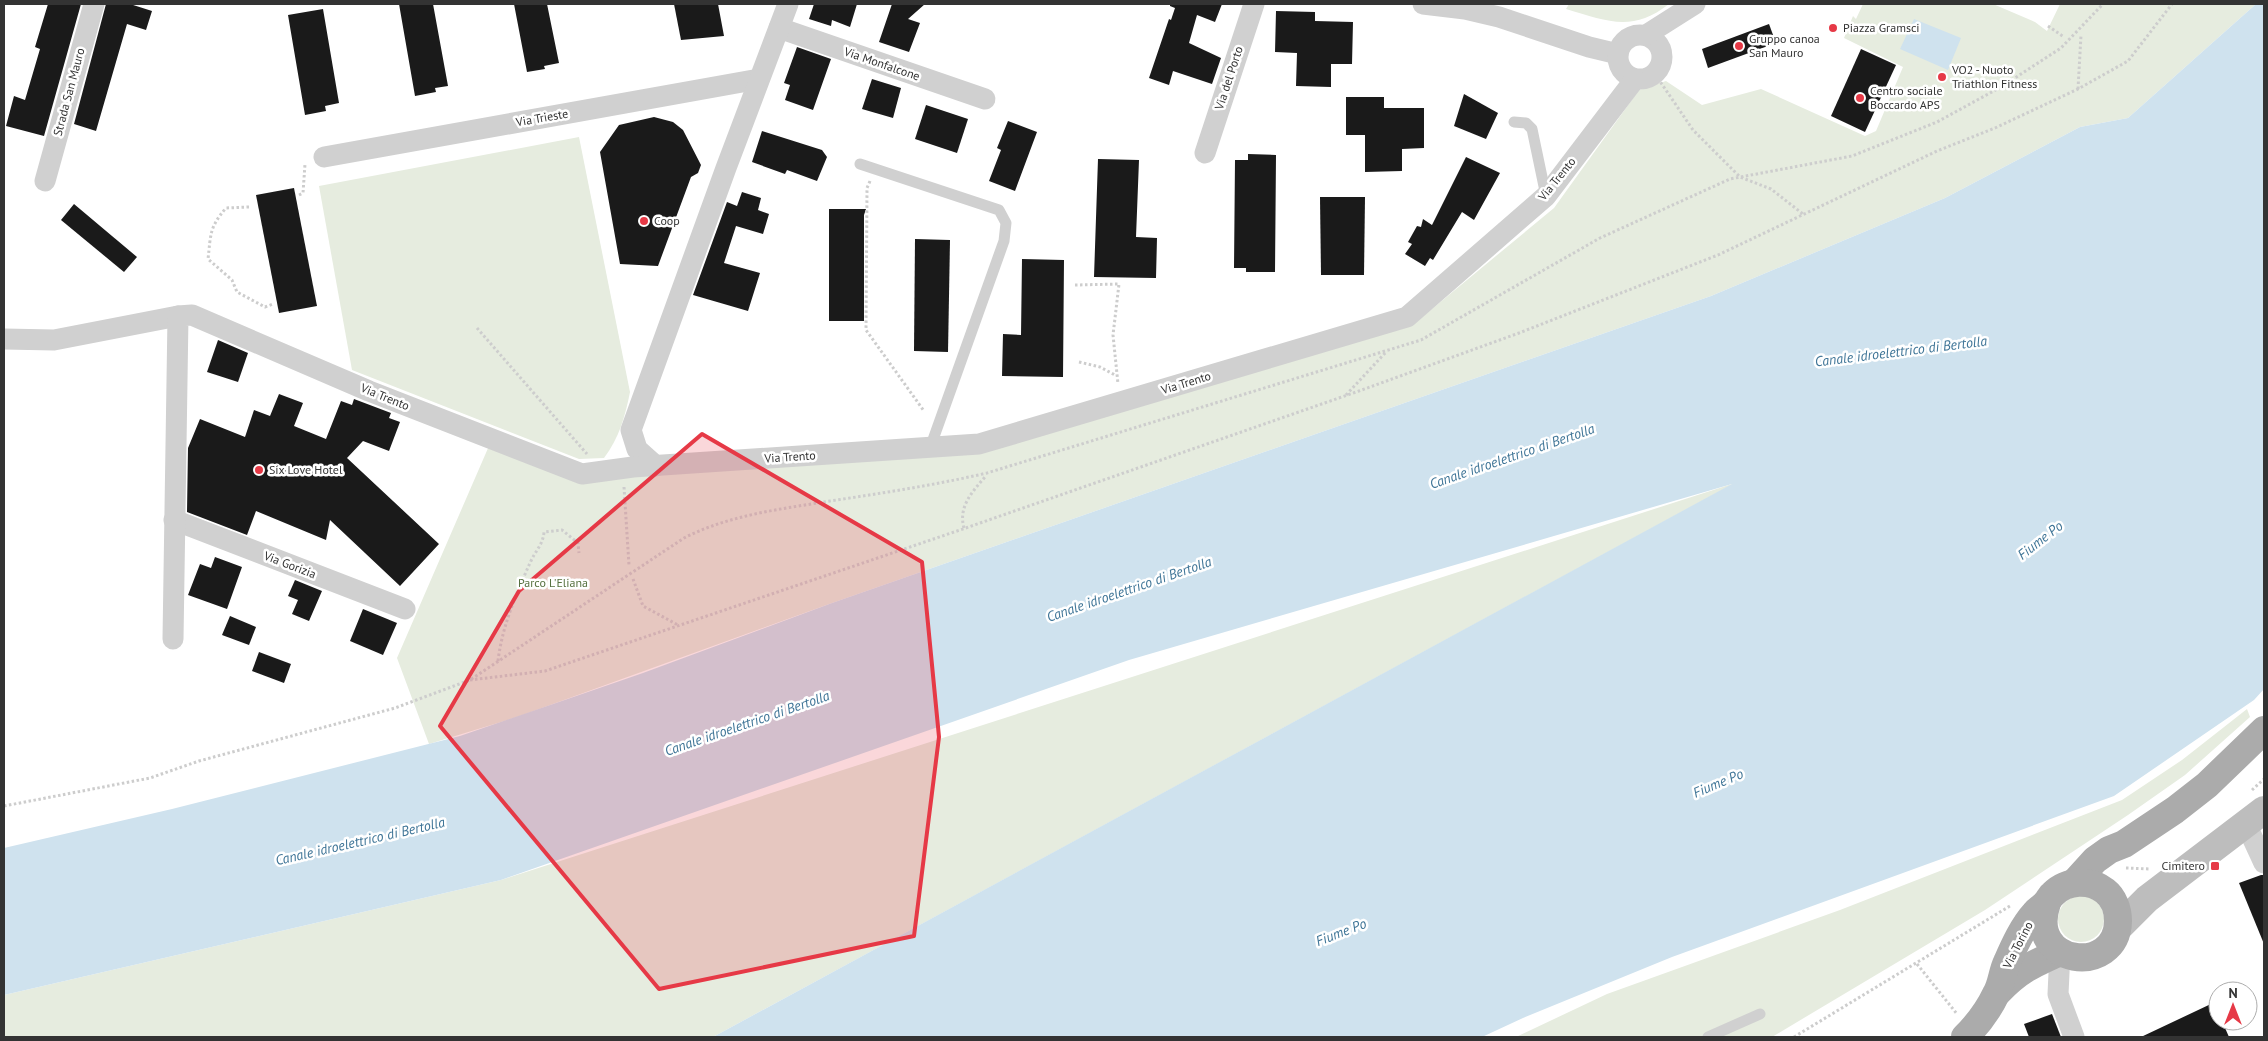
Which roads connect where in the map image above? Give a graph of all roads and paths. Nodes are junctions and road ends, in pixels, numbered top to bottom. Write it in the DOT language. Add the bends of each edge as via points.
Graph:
graph roads {
  1 [pos="94,4"];
  2 [pos="788,4"];
  3 [pos="1254,4"];
  4 [pos="1423,4"];
  5 [pos="1695,4"];
  6 [pos="2172,4"];
  7 [pos="1496,8"];
  8 [pos="2048,26"];
  9 [pos="779,28"];
  10 [pos="1646,35"];
  11 [pos="2081,35"];
  12 [pos="2064,37"];
  13 [pos="1618,54"];
  14 [pos="1645,76"];
  15 [pos="760,79"];
  16 [pos="2078,89"];
  17 [pos="986,100"];
  18 [pos="1514,122"];
  19 [pos="1205,153"];
  20 [pos="315,156"];
  21 [pos="860,164"];
  22 [pos="874,168"];
  23 [pos="45,181"];
  24 [pos="299,195"];
  25 [pos="1546,196"];
  26 [pos="249,207"];
  27 [pos="1803,214"];
  28 [pos="1075,285"];
  29 [pos="273,304"];
  30 [pos="178,316"];
  31 [pos="477,328"];
  32 [pos="4,339"];
  33 [pos="1387,350"];
  34 [pos="1079,362"];
  35 [pos="1116,375"];
  36 [pos="1346,395"];
  37 [pos="1123,401"];
  38 [pos="924,411"];
  39 [pos="930,448"];
  40 [pos="656,466"];
  41 [pos="612,470"];
  42 [pos="985,477"];
  43 [pos="174,520"];
  44 [pos="964,528"];
  45 [pos="579,553"];
  46 [pos="629,566"];
  47 [pos="633,579"];
  48 [pos="405,610"];
  49 [pos="678,625"];
  50 [pos="173,639"];
  51 [pos="498,661"];
  52 [pos="2264,730"];
  53 [pos="4,806"];
  54 [pos="2255,817"];
  55 [pos="2124,844"];
  56 [pos="2264,863"];
  57 [pos="2075,882"];
  58 [pos="2110,897"];
  59 [pos="2147,899"];
  60 [pos="2047,903"];
  61 [pos="2118,928"];
  62 [pos="2060,952"];
  63 [pos="1917,964"];
  64 [pos="1998,992"];
  65 [pos="1760,1014"];
  66 [pos="2075,1026"];
  67 [pos="1969,1036"];
  68 [pos="1708,1037"];
  1 -- 23 [label="street, Strada San Mauro"];
  2 -- 9 [label="street"];
  3 -- 19 [label="street, Via del Porto"];
  4 -- 7 [label="street" via="1465,9"];
  5 -- 10 [label="street"];
  6 -- 16 [label="path" via="2128,61"];
  7 -- 13 [label="street" via="1589,47"];
  8 -- 12 [label="path"];
  9 -- 15 [label="street"];
  9 -- 17 [label="street, Via Monfalcone"];
  10 -- 13 [label="street" via="1625,41"];
  10 -- 14 [label="street" via="1658,42 1663,55 1660,69"];
  11 -- 16 [label="path"];
  13 -- 14 [label="street" via="1624,72"];
  14 -- 25 [label="street, Via Trento"];
  14 -- 27 [label="path" via="1740,177 1771,189"];
  15 -- 20 [label="street, Via Trieste"];
  15 -- 40 [label="street" via="632,430 637,449"];
  16 -- 27 [label="path"];
  18 -- 25 [label="lane" via="1526,123 1532,129"];
  20 -- 24 [label="path" via="303,193"];
  21 -- 22 [label="lane"];
  22 -- 38 [label="path" via="867,188 866,330"];
  22 -- 39 [label="lane" via="999,210 1006,223 1004,241"];
  25 -- 37 [label="street, Via Trento" via="1407,317 1270,350 1179,377"];
  26 -- 29 [label="path" via="226,208 216,219 210,230 208,259 232,280 237,292 265,307"];
  27 -- 36 [label="path" via="1709,258 1519,333"];
  28 -- 35 [label="path" via="1119,284 1112,335"];
  30 -- 32 [label="street, Via Trento" via="54,340"];
  30 -- 41 [label="street, Via Trento" via="192,315 369,391 582,474"];
  30 -- 43 [label="street"];
  31 -- 41 [label="path"];
  33 -- 36 [label="path"];
  34 -- 35 [label="path"];
  35 -- 37 [label="path"];
  36 -- 44 [label="path"];
  37 -- 39 [label="street, Via Trento" via="979,444"];
  39 -- 40 [label="street, Via Trento"];
  40 -- 41 [label="street, Via Trento"];
  41 -- 46 [label="path"];
  42 -- 44 [label="path" via="970,495 962,512"];
  43 -- 48 [label="street, Via Gorizia"];
  43 -- 50 [label="street"];
  44 -- 49 [label="path"];
  45 -- 51 [label="path" via="578,544 562,530 544,532 544,542 532,557 515,596"];
  47 -- 49 [label="path" via="643,606"];
  49 -- 53 [label="path" via="544,671 470,680 395,708 199,761 150,778"];
  52 -- 55 [label="main road, Via Torino" via="2207,785"];
  54 -- 56 [label="street"];
  54 -- 59 [label="street"];
  55 -- 57 [label="main road, Via Torino" via="2095,860"];
  55 -- 58 [label="main road" via="2113,867"];
  57 -- 58 [label="main road" via="2099,887"];
  57 -- 60 [label="main road, Via Torino" via="2062,887"];
  58 -- 59 [label="street"];
  58 -- 61 [label="main road" via="2118,913"];
  59 -- 61 [label="street"];
  60 -- 62 [label="main road, Via Torino" via="2042,925 2051,944"];
  60 -- 64 [label="main road, Via Torino" via="2025,926 2006,964"];
  61 -- 62 [label="main road" via="2114,939 2098,954 2086,958"];
  62 -- 64 [label="main road, Via Torino" via="2014,975"];
  62 -- 66 [label="street" via="2058,994"];
  63 -- 67 [label="path"];
  64 -- 67 [label="main road, Via Torino"];
  65 -- 68 [label="lane"];
}
